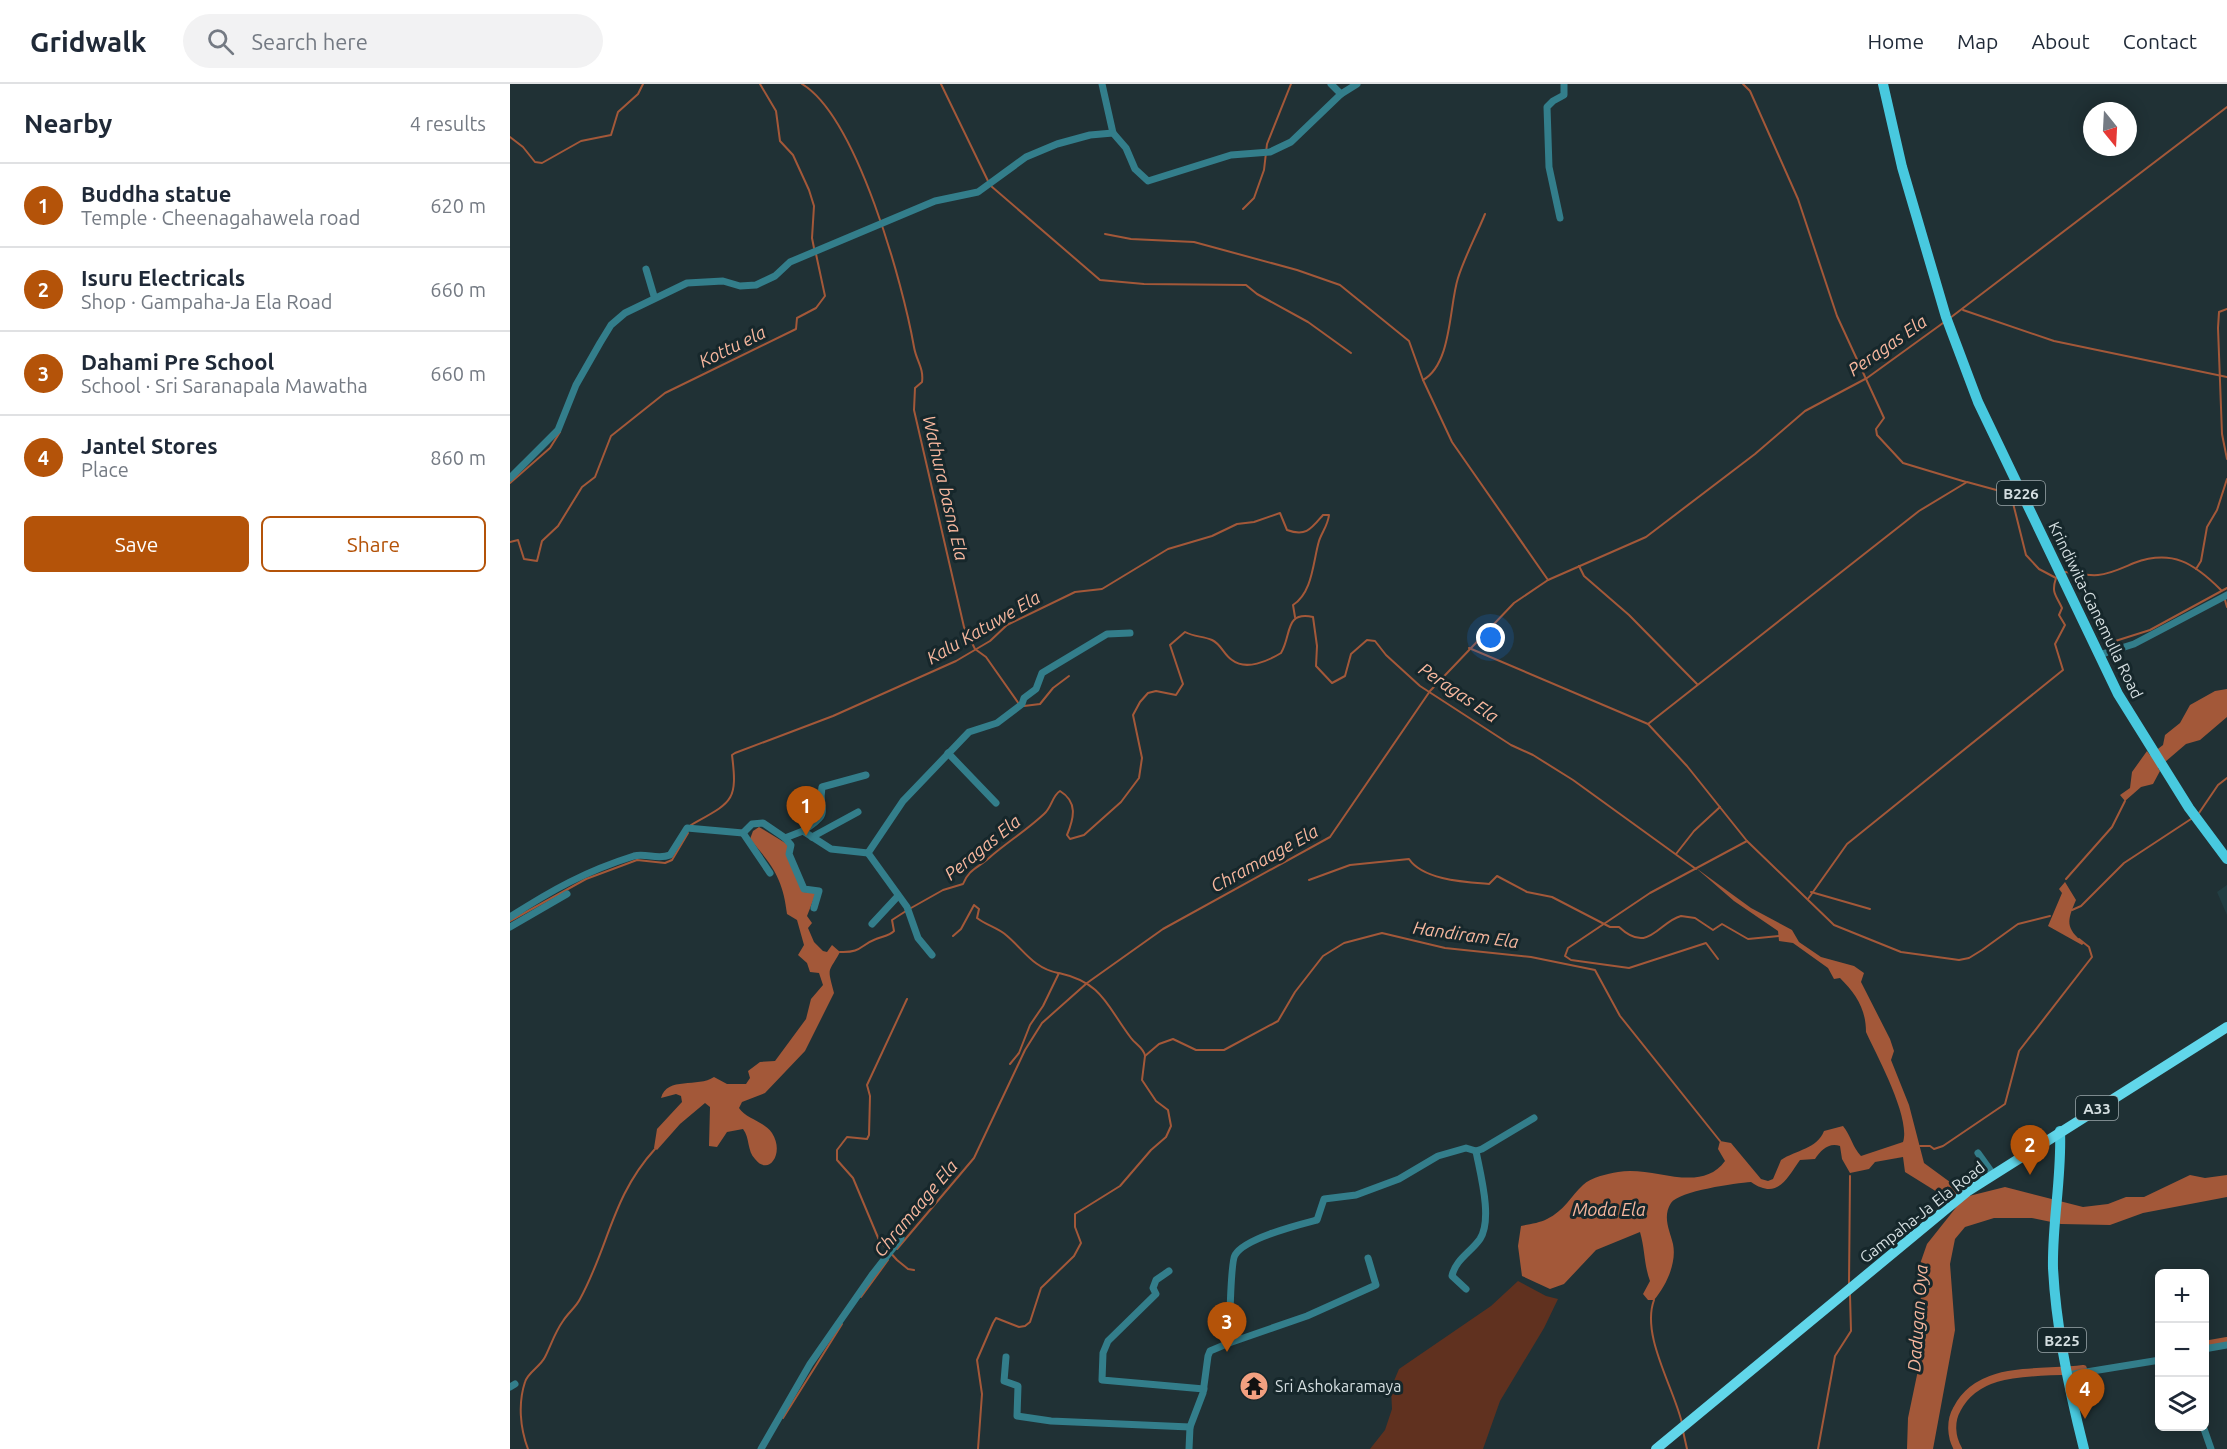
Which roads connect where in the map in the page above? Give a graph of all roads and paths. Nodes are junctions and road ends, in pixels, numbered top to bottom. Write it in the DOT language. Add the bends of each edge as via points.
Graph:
graph roads {
  1 [pos="1102,84"];
  2 [pos="1331,84"];
  3 [pos="1357,84"];
  4 [pos="1564,84"];
  5 [pos="1883,84"];
  6 [pos="1341,94"];
  7 [pos="1113,134"];
  8 [pos="1560,218"];
  9 [pos="646,269"];
  10 [pos="654,296"];
  11 [pos="510,478"];
  12 [pos="2227,595"];
  13 [pos="1130,633"];
  14 [pos="2099,655"];
  15 [pos="948,753"];
  16 [pos="866,775"];
  17 [pos="996,803"];
  18 [pos="858,812"];
  19 [pos="803,831"];
  20 [pos="743,833"];
  21 [pos="812,837"];
  22 [pos="785,838"];
  23 [pos="868,853"];
  24 [pos="2227,859"];
  25 [pos="770,873"];
  26 [pos="567,894"];
  27 [pos="898,896"];
  28 [pos="814,908"];
  29 [pos="510,917"];
  30 [pos="872,924"];
  31 [pos="510,927"];
  32 [pos="932,955"];
  33 [pos="2227,1027"];
  34 [pos="1534,1118"];
  35 [pos="2060,1131"];
  36 [pos="1476,1150"];
  37 [pos="1978,1153"];
  38 [pos="1993,1174"];
  39 [pos="901,1238"];
  40 [pos="1368,1258"];
  41 [pos="1169,1271"];
  42 [pos="1466,1289"];
  43 [pos="1229,1343"];
  44 [pos="2227,1345"];
  45 [pos="2209,1348"];
  46 [pos="1006,1357"];
  47 [pos="2155,1361"];
  48 [pos="2068,1376"];
  49 [pos="1204,1389"];
  50 [pos="1190,1427"];
  51 [pos="2206,1431"];
  52 [pos="761,1449"];
  53 [pos="1190,1449"];
  54 [pos="1656,1449"];
  55 [pos="2084,1449"];
  56 [pos="2211,1449"];
  1 -- 7 [label="street"];
  2 -- 6 [label="street"];
  3 -- 6 [label="street"];
  4 -- 8 [label="street" via="1564,95 1547,107 1549,167"];
  5 -- 14 [label="main road, Krindiwita-Ganemulla Road / B226" via="1902,167 1948,322 1978,402"];
  6 -- 7 [label="street" via="1291,142 1161,178 1145,180"];
  7 -- 10 [label="street" via="1090,135 1026,157 978,192 935,201 810,253 756,285 704,281"];
  9 -- 10 [label="street"];
  10 -- 11 [label="street" via="612,325 576,385 558,430"];
  12 -- 14 [label="street" via="2134,644"];
  13 -- 15 [label="street" via="1107,634 1042,673 1036,689 1021,705 997,723 969,732"];
  14 -- 24 [label="main road, Krindiwita-Ganemulla Road / B226" via="2118,694 2189,808"];
  15 -- 17 [label="street"];
  15 -- 23 [label="street" via="903,801"];
  16 -- 19 [label="street" via="822,788 824,811"];
  18 -- 21 [label="street"];
  19 -- 21 [label="street"];
  19 -- 22 [label="street"];
  20 -- 22 [label="street" via="752,824 763,823"];
  20 -- 25 [label="street"];
  20 -- 29 [label="street" via="687,828 670,855 640,854 587,872"];
  21 -- 23 [label="street" via="831,849"];
  22 -- 28 [label="street" via="791,845 789,854 804,889 819,891"];
  23 -- 27 [label="street"];
  26 -- 31 [label="street"];
  27 -- 30 [label="street"];
  27 -- 32 [label="street" via="909,909 918,938"];
  33 -- 35 [label="highway, Gampaha-Ja Ela Road / A33"];
  34 -- 36 [label="street"];
  35 -- 38 [label="highway, Gampaha-Ja Ela Road / A33"];
  35 -- 48 [label="main road, B225" via="2053,1266"];
  36 -- 42 [label="street" via="1485,1205 1484,1230 1452,1273"];
  36 -- 43 [label="street" via="1466,1148 1438,1156 1400,1179 1356,1195 1324,1199 1317,1220 1264,1237 1234,1256"];
  37 -- 38 [label="street"];
  38 -- 54 [label="highway, Gampaha-Ja Ela Road / A33"];
  39 -- 52 [label="street" via="810,1364"];
  40 -- 43 [label="street" via="1376,1285 1298,1320"];
  41 -- 49 [label="street" via="1156,1280 1156,1294 1108,1341 1103,1353 1102,1380"];
  43 -- 49 [label="street" via="1210,1351"];
  44 -- 45 [label="street"];
  46 -- 50 [label="street" via="1004,1381 1018,1386 1017,1416"];
  47 -- 48 [label="street"];
  48 -- 55 [label="main road, B225"];
  49 -- 50 [label="street"];
  50 -- 53 [label="street"];
  51 -- 56 [label="street"];
}
